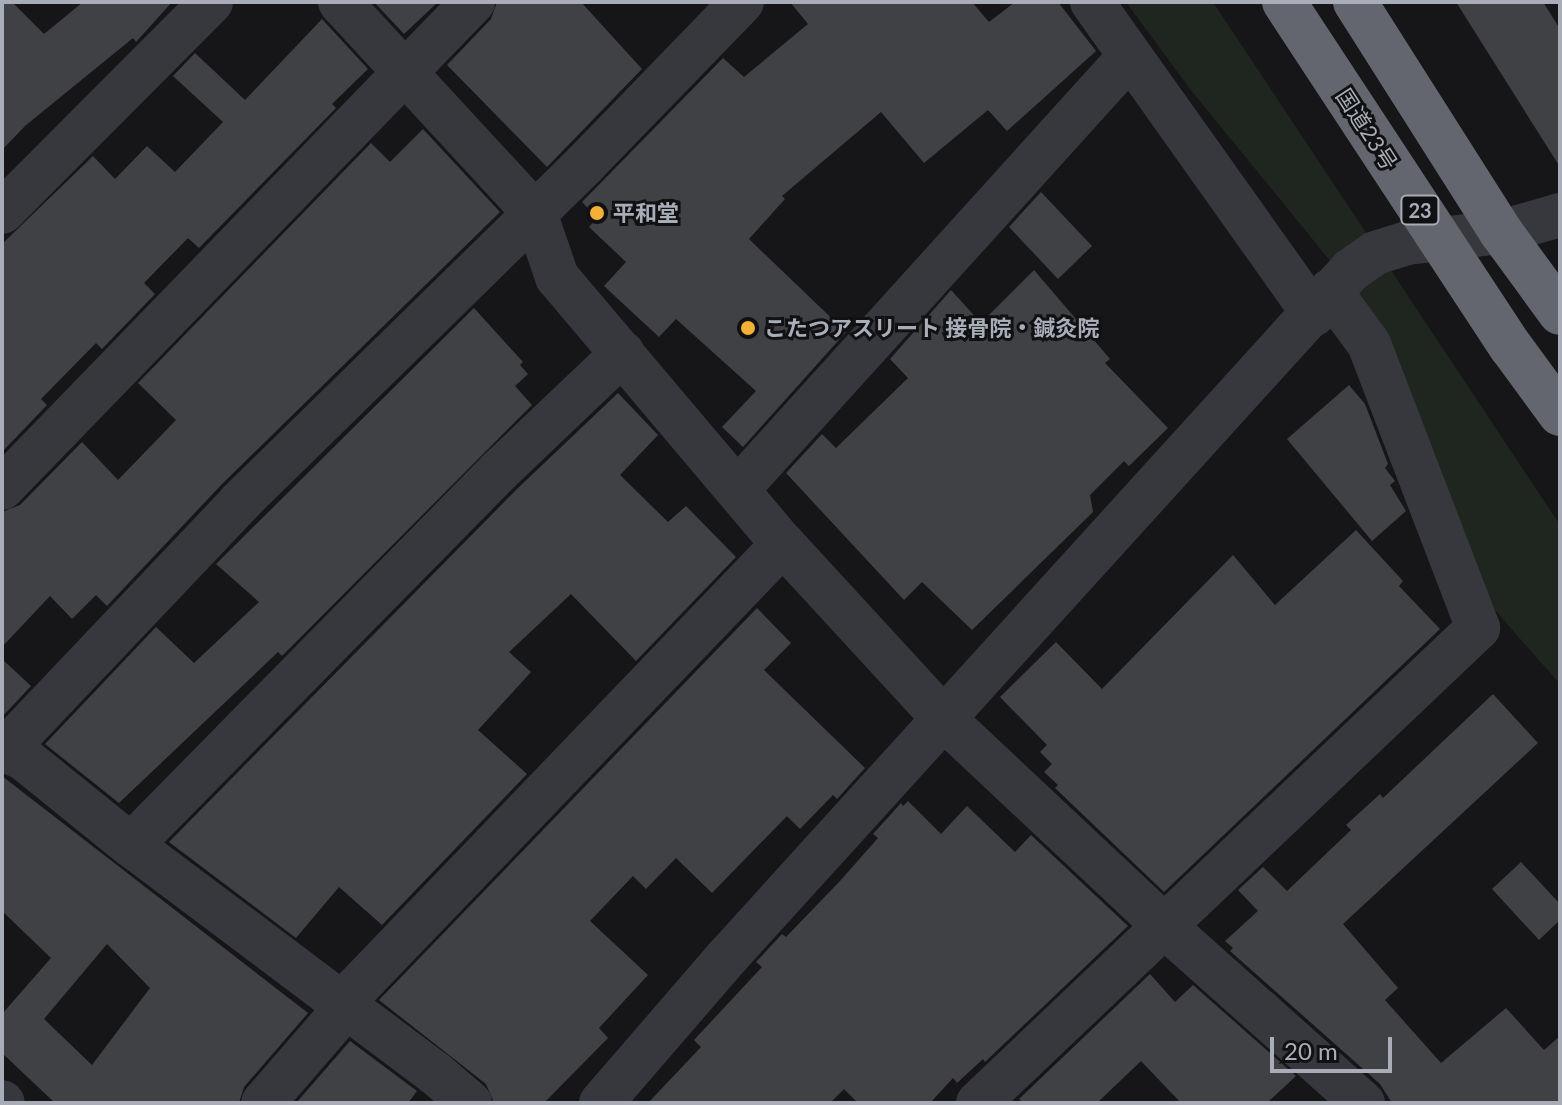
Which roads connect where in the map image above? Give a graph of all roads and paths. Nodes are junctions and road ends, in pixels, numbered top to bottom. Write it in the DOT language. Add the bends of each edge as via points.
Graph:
graph roads {
  1 [pos="211,2"];
  2 [pos="340,2"];
  3 [pos="473,2"];
  4 [pos="742,2"];
  5 [pos="1092,2"];
  6 [pos="1284,2"];
  7 [pos="1355,2"];
  8 [pos="1129,57"];
  9 [pos="405,71"];
  10 [pos="2,212"];
  11 [pos="535,213"];
  12 [pos="1560,215"];
  13 [pos="1501,232"];
  14 [pos="1439,238"];
  15 [pos="1322,302"];
  16 [pos="1560,313"];
  17 [pos="623,353"];
  18 [pos="1560,414"];
  19 [pos="2,488"];
  20 [pos="738,489"];
  21 [pos="783,544"];
  22 [pos="944,719"];
  23 [pos="5,754"];
  24 [pos="131,845"];
  25 [pos="1163,925"];
  26 [pos="345,1004"];
  27 [pos="263,1103"];
  28 [pos="470,1103"];
  29 [pos="601,1103"];
  30 [pos="978,1103"];
  31 [pos="1363,1103"];
  1 -- 10 [label="street"];
  2 -- 9 [label="street"];
  3 -- 9 [label="street"];
  4 -- 11 [label="street"];
  5 -- 8 [label="street"];
  6 -- 14 [label="highway, 国道23号 / 23"];
  7 -- 13 [label="highway, 23"];
  8 -- 15 [label="street"];
  8 -- 20 [label="street"];
  9 -- 11 [label="street"];
  9 -- 19 [label="street"];
  11 -- 17 [label="street" via="557,277"];
  11 -- 23 [label="street" via="240,502"];
  12 -- 13 [label="street"];
  13 -- 14 [label="street"];
  13 -- 16 [label="highway, 23"];
  14 -- 15 [label="street" via="1375,253"];
  14 -- 18 [label="highway, 国道23号 / 23"];
  15 -- 22 [label="street"];
  15 -- 25 [label="street" via="1369,344 1478,628"];
  17 -- 20 [label="street"];
  17 -- 24 [label="street" via="478,492"];
  20 -- 21 [label="street"];
  21 -- 22 [label="street"];
  21 -- 26 [label="street"];
  22 -- 25 [label="street"];
  22 -- 29 [label="street"];
  23 -- 24 [label="street" via="23,758"];
  24 -- 26 [label="street"];
  25 -- 30 [label="street"];
  25 -- 31 [label="street"];
  26 -- 27 [label="street"];
  26 -- 28 [label="street"];
}
